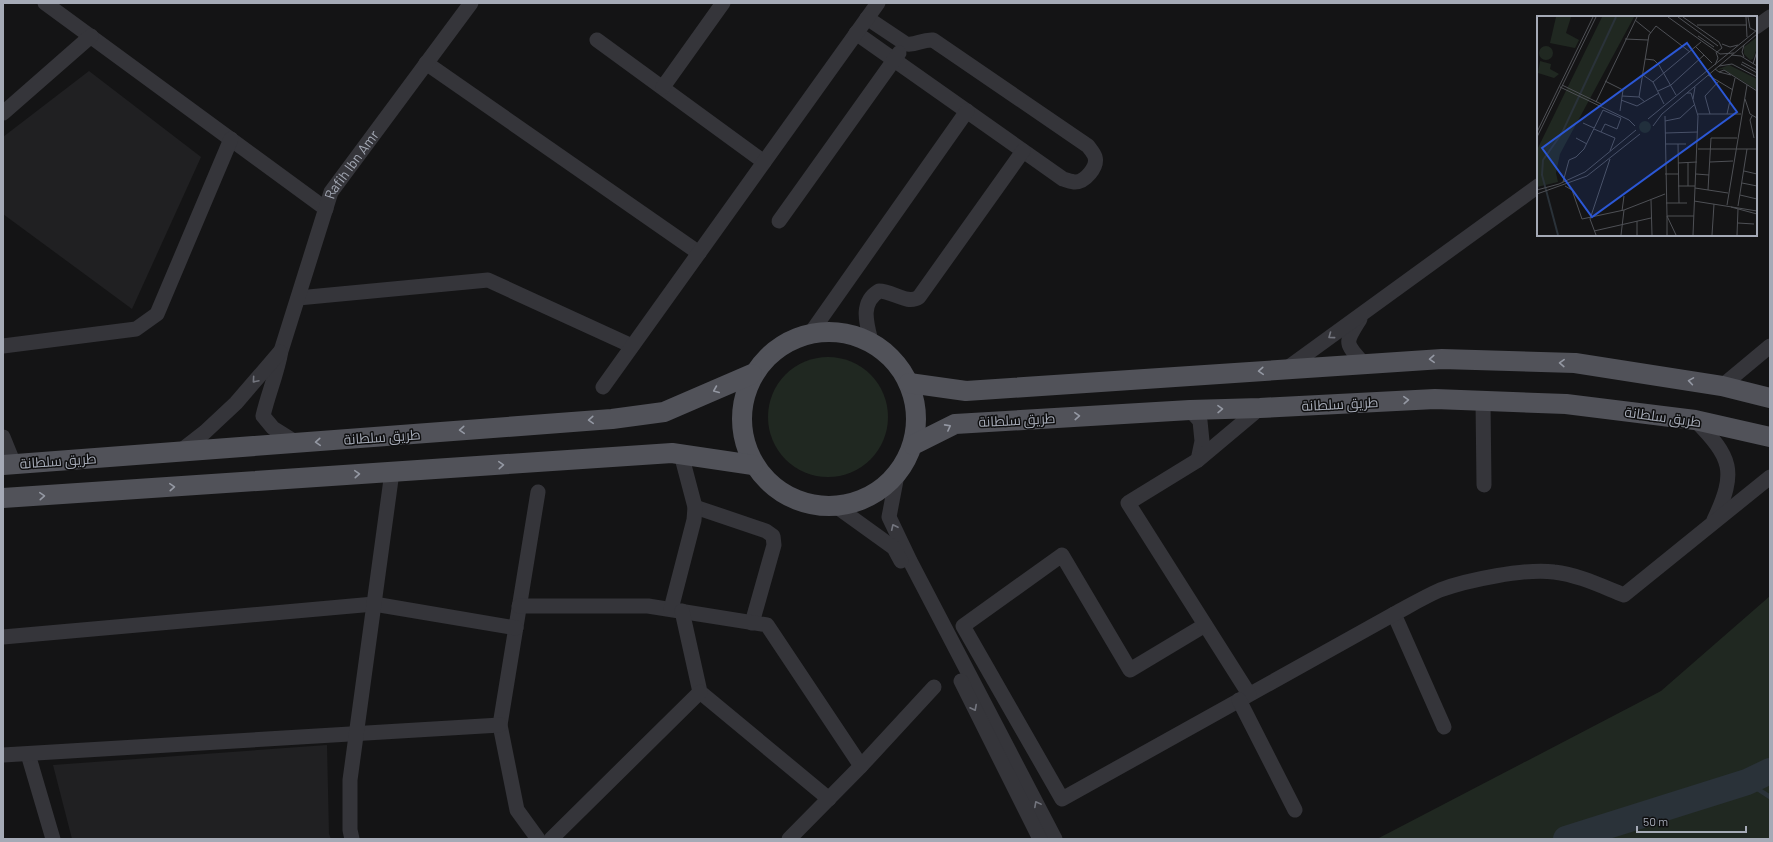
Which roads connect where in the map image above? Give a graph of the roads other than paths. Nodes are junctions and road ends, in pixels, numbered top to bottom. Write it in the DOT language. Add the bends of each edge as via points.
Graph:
graph roads {
  1 [pos="45,3"];
  2 [pos="471,3"];
  3 [pos="723,3"];
  4 [pos="878,3"];
  5 [pos="1770,16"];
  6 [pos="867,18"];
  7 [pos="1757,26"];
  8 [pos="856,33"];
  9 [pos="91,36"];
  10 [pos="597,40"];
  11 [pos="906,44"];
  12 [pos="894,60"];
  13 [pos="426,63"];
  14 [pos="663,88"];
  15 [pos="967,111"];
  16 [pos="3,113"];
  17 [pos="231,139"];
  18 [pos="1023,151"];
  19 [pos="764,162"];
  20 [pos="1537,187"];
  21 [pos="326,209"];
  22 [pos="779,221"];
  23 [pos="699,253"];
  24 [pos="298,298"];
  25 [pos="1363,314"];
  26 [pos="810,334"];
  27 [pos="872,345"];
  28 [pos="3,346"];
  29 [pos="632,346"];
  30 [pos="1770,346"];
  31 [pos="281,351"];
  32 [pos="1363,363"];
  33 [pos="1286,369"];
  34 [pos="752,374"];
  35 [pos="909,383"];
  36 [pos="1722,386"];
  37 [pos="603,387"];
  38 [pos="1770,398"];
  39 [pos="1483,400"];
  40 [pos="1260,408"];
  41 [pos="1190,410"];
  42 [pos="1695,420"];
  43 [pos="1770,436"];
  44 [pos="3,437"];
  45 [pos="297,443"];
  46 [pos="913,445"];
  47 [pos="178,453"];
  48 [pos="681,454"];
  49 [pos="1198,460"];
  50 [pos="9,465"];
  51 [pos="754,465"];
  52 [pos="392,472"];
  53 [pos="897,475"];
  54 [pos="1770,477"];
  55 [pos="1484,485"];
  56 [pos="538,492"];
  57 [pos="3,498"];
  58 [pos="695,507"];
  59 [pos="837,507"];
  60 [pos="1712,524"];
  61 [pos="374,604"];
  62 [pos="519,606"];
  63 [pos="676,610"];
  64 [pos="1394,614"];
  65 [pos="752,623"];
  66 [pos="1205,625"];
  67 [pos="516,628"];
  68 [pos="3,637"];
  69 [pos="934,687"];
  70 [pos="700,692"];
  71 [pos="1244,697"];
  72 [pos="500,725"];
  73 [pos="1444,727"];
  74 [pos="356,734"];
  75 [pos="28,754"];
  76 [pos="3,755"];
  77 [pos="861,766"];
  78 [pos="828,799"];
  79 [pos="1296,810"];
  80 [pos="53,839"];
  81 [pos="352,839"];
  82 [pos="538,839"];
  83 [pos="551,839"];
  84 [pos="789,839"];
  85 [pos="1040,839"];
  86 [pos="1055,839"];
  1 -- 9 [label="street"];
  2 -- 13 [label="street, Rafih Ibn Amr"];
  3 -- 14 [label="street"];
  4 -- 6 [label="street"];
  5 -- 7 [label="street"];
  6 -- 8 [label="street"];
  6 -- 11 [label="street"];
  8 -- 12 [label="street"];
  8 -- 19 [label="street"];
  9 -- 16 [label="street"];
  9 -- 17 [label="street"];
  10 -- 14 [label="street"];
  11 -- 12 [label="street"];
  11 -- 18 [label="street" via="912,45 925,39 933,40 1088,146 1095,157 1095,166 1086,177 1076,182 1063,179"];
  12 -- 15 [label="street"];
  12 -- 22 [label="street"];
  13 -- 21 [label="street, Rafih Ibn Amr" via="331,192"];
  13 -- 23 [label="street"];
  14 -- 19 [label="street"];
  15 -- 18 [label="street"];
  15 -- 26 [label="street"];
  17 -- 21 [label="street"];
  17 -- 28 [label="street" via="157,314 136,329"];
  18 -- 27 [label="street" via="919,297 907,300 887,291 879,291 870,299 866,308"];
  19 -- 23 [label="street"];
  20 -- 25 [label="street"];
  21 -- 24 [label="street, Rafih Ibn Amr"];
  23 -- 29 [label="street"];
  24 -- 29 [label="street" via="488,280"];
  24 -- 31 [label="street, Rafih Ibn Amr"];
  25 -- 32 [label="street" via="1348,338 1349,348"];
  25 -- 33 [label="street, one-way"];
  26 -- 27 [label="main road" via="825,331 850,334"];
  26 -- 34 [label="main road" via="798,336 772,351"];
  27 -- 35 [label="main road" via="888,354"];
  29 -- 37 [label="street"];
  30 -- 36 [label="street"];
  31 -- 45 [label="street, Rafih Ibn Amr" via="264,416 273,428"];
  31 -- 47 [label="street, one-way" via="236,403"];
  32 -- 33 [label="main road"];
  36 -- 32 [label="main road, one-way" via="1575,363 1442,359"];
  33 -- 35 [label="main road, one-way" via="966,391"];
  34 -- 45 [label="main road, طريق سلطانة, one-way" via="664,412"];
  34 -- 51 [label="main road" via="742,404 742,434"];
  35 -- 46 [label="main road" via="917,416"];
  36 -- 38 [label="main road"];
  40 -- 39 [label="main road, طريق سلطانة, one-way" via="1435,399"];
  39 -- 42 [label="main road, طريق سلطانة" via="1566,404"];
  39 -- 55 [label="street"];
  41 -- 40 [label="main road, طريق سلطانة, one-way"];
  40 -- 49 [label="street"];
  46 -- 41 [label="main road, طريق سلطانة, one-way" via="955,424"];
  41 -- 49 [label="street" via="1200,421 1202,441"];
  42 -- 43 [label="main road, طريق سلطانة"];
  42 -- 60 [label="street" via="1715,440 1726,462 1729,480"];
  44 -- 50 [label="street"];
  45 -- 47 [label="main road, طريق سلطانة"];
  46 -- 53 [label="main road"];
  47 -- 50 [label="main road, طريق سلطانة"];
  48 -- 51 [label="main road"];
  52 -- 48 [label="main road, one-way"];
  48 -- 58 [label="street"];
  49 -- 66 [label="street" via="1128,504"];
  51 -- 59 [label="main road" via="769,484 789,498 812,506"];
  57 -- 52 [label="main road, one-way"];
  52 -- 61 [label="street"];
  53 -- 59 [label="main road" via="870,497"];
  86 -- 53 [label="street, one-way" via="889,516"];
  54 -- 60 [label="street"];
  56 -- 62 [label="street"];
  58 -- 63 [label="street"];
  58 -- 65 [label="street" via="766,530 773,536 774,545"];
  59 -- 85 [label="street, one-way" via="894,548"];
  60 -- 64 [label="street" via="1624,595 1588,580 1554,572 1517,573 1441,590"];
  61 -- 67 [label="street"];
  61 -- 68 [label="street"];
  61 -- 74 [label="street"];
  62 -- 63 [label="street" via="648,606"];
  62 -- 67 [label="street"];
  63 -- 65 [label="street"];
  63 -- 70 [label="street"];
  64 -- 71 [label="street"];
  64 -- 73 [label="street"];
  65 -- 77 [label="street" via="767,625"];
  66 -- 71 [label="street"];
  66 -- 71 [label="street" via="1130,670 1062,555 963,626 1062,799"];
  67 -- 72 [label="street"];
  69 -- 77 [label="street"];
  70 -- 78 [label="street"];
  70 -- 83 [label="street"];
  71 -- 79 [label="street"];
  72 -- 74 [label="street"];
  72 -- 82 [label="street" via="517,810"];
  74 -- 75 [label="street"];
  74 -- 81 [label="street" via="350,780"];
  75 -- 76 [label="street"];
  75 -- 80 [label="street"];
  77 -- 78 [label="street"];
  78 -- 84 [label="street"];
}
